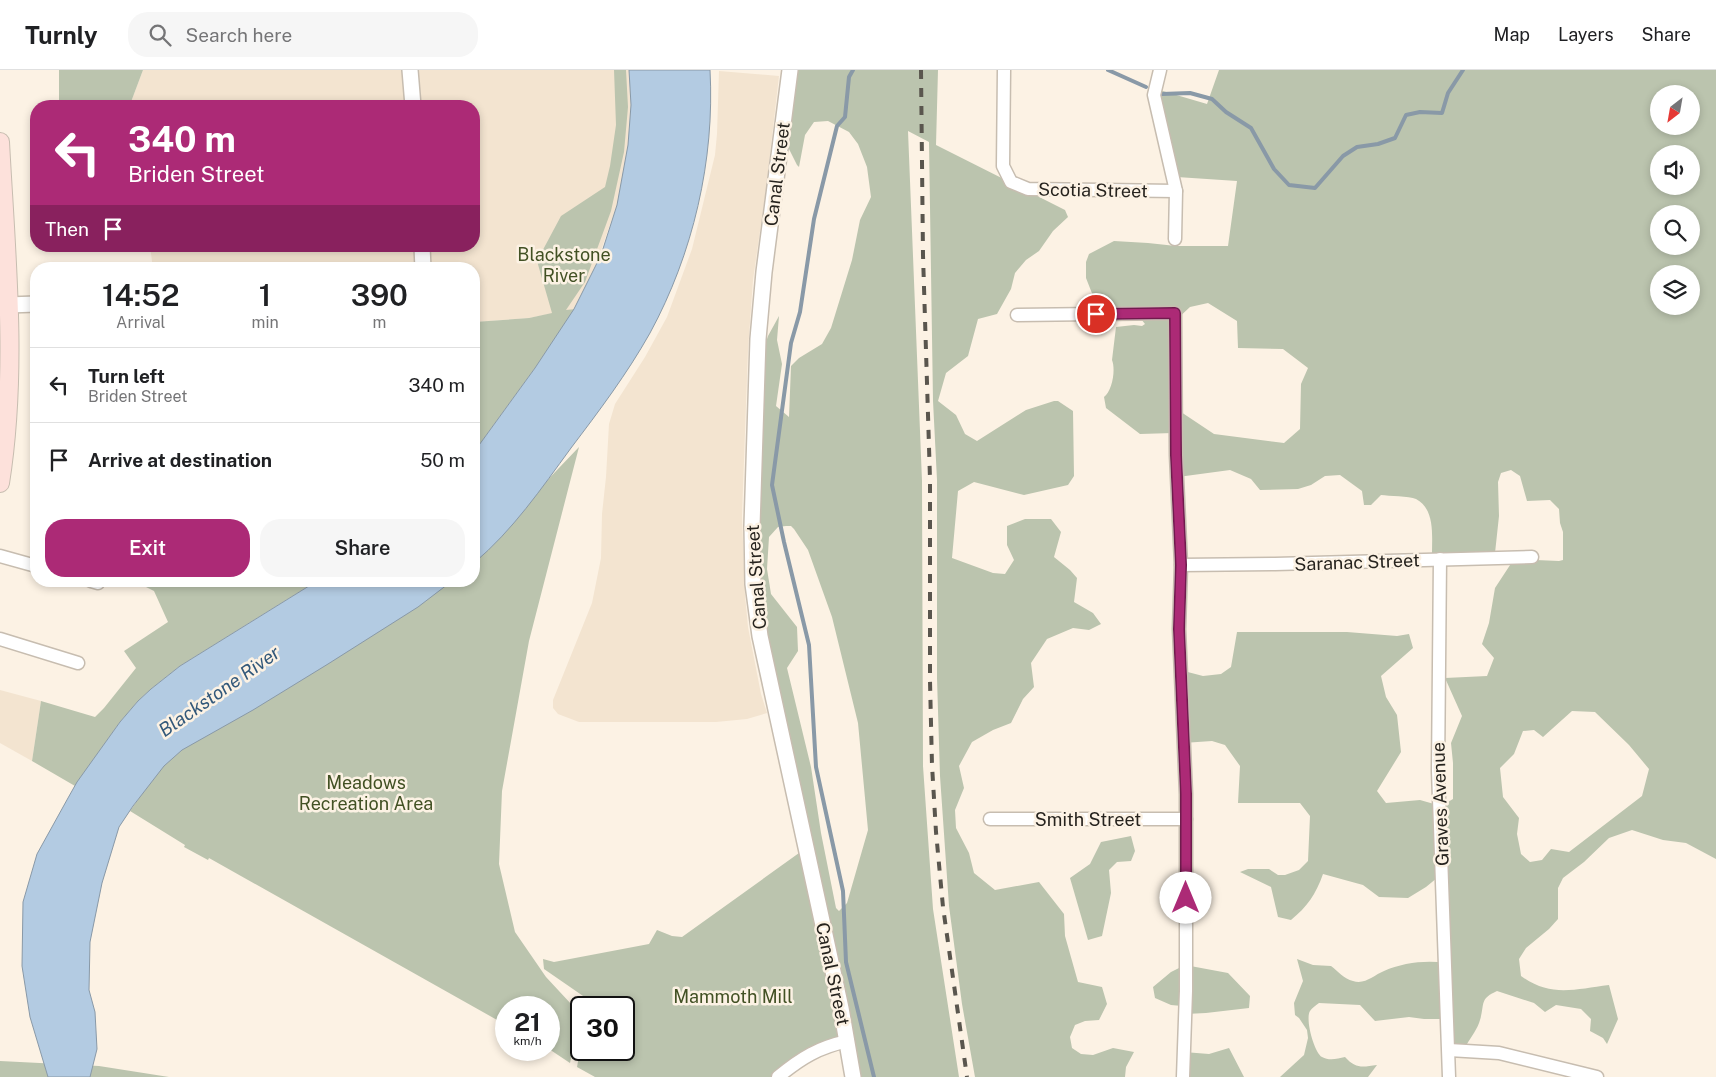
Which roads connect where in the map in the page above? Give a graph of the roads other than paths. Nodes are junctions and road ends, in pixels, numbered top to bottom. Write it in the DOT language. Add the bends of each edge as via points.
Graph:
graph roads {
  1 [pos="410,70"];
  2 [pos="790,70"];
  3 [pos="1004,70"];
  4 [pos="1160,70"];
  5 [pos="412,100"];
  6 [pos="0,142"];
  7 [pos="1176,191"];
  8 [pos="1175,240"];
  9 [pos="4,304"];
  10 [pos="30,304"];
  11 [pos="1017,315"];
  12 [pos="1,472"];
  13 [pos="0,556"];
  14 [pos="1532,556"];
  15 [pos="1440,559"];
  16 [pos="30,564"];
  17 [pos="1181,565"];
  18 [pos="0,639"];
  19 [pos="78,663"];
  20 [pos="990,819"];
  21 [pos="1186,819"];
  22 [pos="848,1041"];
  23 [pos="1449,1050"];
  24 [pos="1592,1076"];
  25 [pos="778,1077"];
  26 [pos="854,1077"];
  27 [pos="1184,1077"];
  28 [pos="1449,1077"];
  1 -- 5 [label="street"];
  2 -- 22 [label="street, Canal Street" via="758,338 753,584 760,636"];
  3 -- 7 [label="street, Scotia Street" via="1003,166 1011,182 1028,189"];
  4 -- 7 [label="street" via="1154,95"];
  6 -- 9 [label="main road"];
  7 -- 8 [label="street"];
  9 -- 10 [label="street"];
  9 -- 12 [label="main road" via="8,393"];
  11 -- 17 [label="street" via="1175,313"];
  13 -- 16 [label="street"];
  14 -- 15 [label="street, Saranac Street"];
  15 -- 17 [label="street, Saranac Street"];
  15 -- 23 [label="street, Graves Avenue" via="1438,771"];
  17 -- 21 [label="street" via="1179,629"];
  18 -- 19 [label="street"];
  20 -- 21 [label="street, Smith Street"];
  21 -- 27 [label="street"];
  22 -- 25 [label="street" via="816,1050"];
  22 -- 26 [label="street, Canal Street"];
  23 -- 24 [label="street" via="1499,1054"];
  23 -- 28 [label="street, Graves Avenue"];
}
